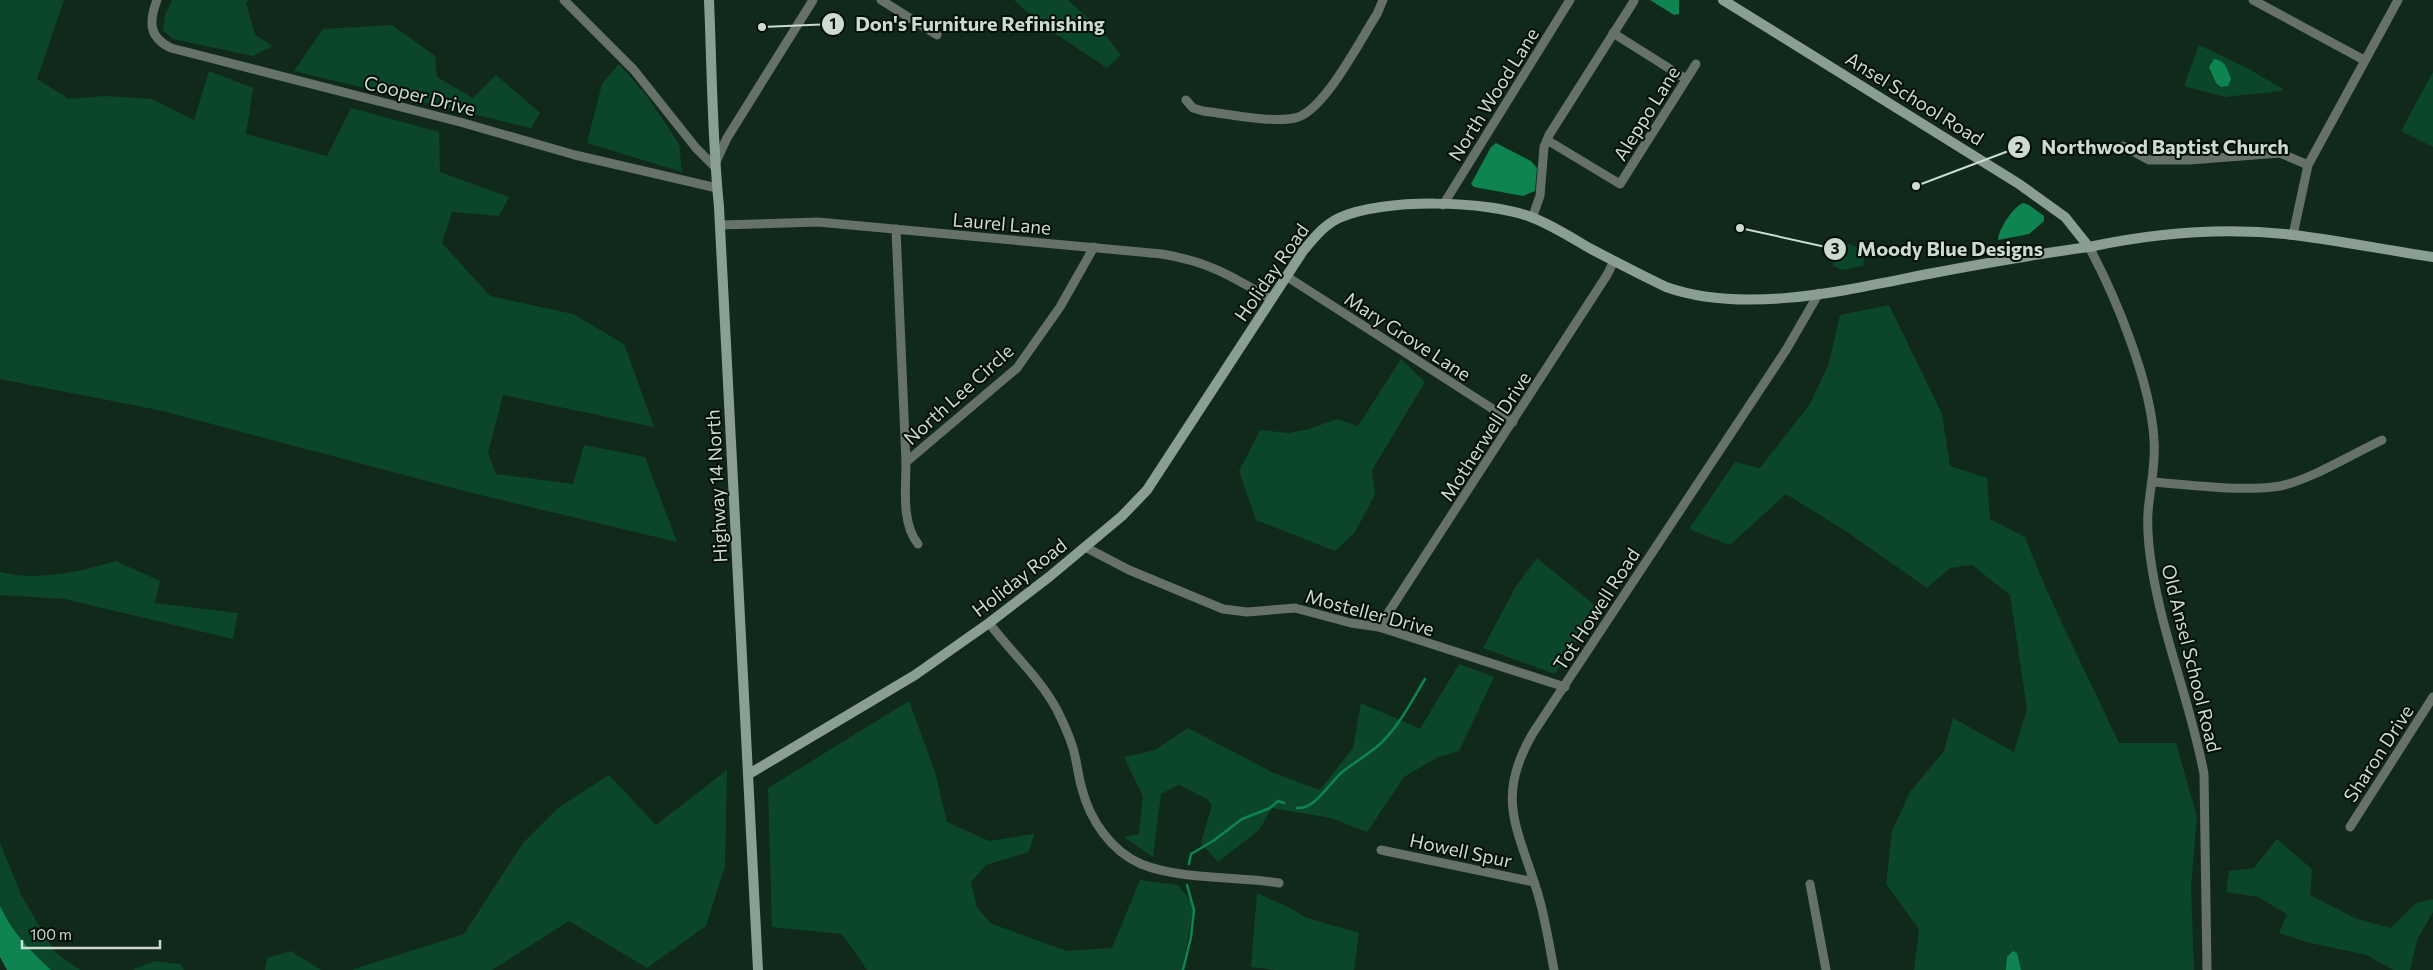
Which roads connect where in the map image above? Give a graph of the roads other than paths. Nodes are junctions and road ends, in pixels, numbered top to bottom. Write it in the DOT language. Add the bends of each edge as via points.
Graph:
graph roads {
  1 [pos="157,0"];
  2 [pos="564,0"];
  3 [pos="708,0"];
  4 [pos="812,0"];
  5 [pos="881,0"];
  6 [pos="1383,0"];
  7 [pos="1570,0"];
  8 [pos="1723,0"];
  9 [pos="2253,0"];
  10 [pos="2398,0"];
  11 [pos="1634,1"];
  12 [pos="1613,33"];
  13 [pos="937,35"];
  14 [pos="2364,60"];
  15 [pos="1696,64"];
  16 [pos="1686,79"];
  17 [pos="1186,100"];
  18 [pos="1547,140"];
  19 [pos="2123,146"];
  20 [pos="2308,165"];
  21 [pos="714,166"];
  22 [pos="717,188"];
  23 [pos="1443,205"];
  24 [pos="1532,218"];
  25 [pos="720,225"];
  26 [pos="896,229"];
  27 [pos="2293,235"];
  28 [pos="1094,247"];
  29 [pos="2089,247"];
  30 [pos="2433,257"];
  31 [pos="1614,261"];
  32 [pos="1286,276"];
  33 [pos="1819,293"];
  34 [pos="1271,300"];
  35 [pos="1513,422"];
  36 [pos="2382,440"];
  37 [pos="906,462"];
  38 [pos="2153,482"];
  39 [pos="918,544"];
  40 [pos="1085,547"];
  41 [pos="990,623"];
  42 [pos="1379,627"];
  43 [pos="1565,687"];
  44 [pos="2433,697"];
  45 [pos="749,774"];
  46 [pos="2350,827"];
  47 [pos="1381,850"];
  48 [pos="1534,882"];
  49 [pos="1279,883"];
  50 [pos="1810,884"];
  51 [pos="758,970"];
  52 [pos="1554,970"];
  53 [pos="1826,970"];
  54 [pos="2207,970"];
  1 -- 22 [label="street, Cooper Drive" via="151,20 153,32 159,41 171,48 575,155"];
  2 -- 21 [label="street" via="628,64"];
  3 -- 21 [label="street, Highway 14 North"];
  4 -- 21 [label="street" via="727,138"];
  5 -- 13 [label="street"];
  6 -- 17 [label="street" via="1325,96 1307,113 1282,119 1203,111 1193,108"];
  7 -- 23 [label="street, North Wood Lane"];
  8 -- 29 [label="street, Ansel School Road" via="2018,184 2065,217"];
  9 -- 14 [label="street"];
  10 -- 14 [label="street"];
  11 -- 12 [label="street"];
  12 -- 16 [label="street"];
  12 -- 18 [label="street"];
  14 -- 20 [label="street"];
  15 -- 16 [label="street, Aleppo Lane"];
  16 -- 18 [label="street, Aleppo Lane" via="1620,184"];
  18 -- 24 [label="street" via="1540,196"];
  19 -- 20 [label="street" via="2149,160 2280,153"];
  20 -- 27 [label="street"];
  21 -- 22 [label="street, Highway 14 North"];
  22 -- 25 [label="street, Highway 14 North"];
  23 -- 24 [label="street, Holiday Road" via="1488,206"];
  23 -- 32 [label="street, Holiday Road" via="1385,207 1339,218 1315,236"];
  24 -- 31 [label="street, Holiday Road"];
  25 -- 26 [label="street, Laurel Lane" via="818,222"];
  25 -- 45 [label="street, Highway 14 North"];
  26 -- 28 [label="street, Laurel Lane"];
  26 -- 37 [label="street, North Lee Circle"];
  27 -- 29 [label="street" via="2205,234 2131,238"];
  27 -- 30 [label="street"];
  28 -- 34 [label="street, Laurel Lane" via="1198,261 1232,275"];
  28 -- 37 [label="street, North Lee Circle" via="1060,307 1017,368"];
  29 -- 33 [label="street, Holiday Road"];
  29 -- 38 [label="street, Old Ansel School Road" via="2129,336 2140,373 2154,434"];
  31 -- 33 [label="street, Holiday Road" via="1666,287 1701,298 1750,300"];
  31 -- 35 [label="street, Motherwell Drive"];
  32 -- 34 [label="street, Holiday Road"];
  32 -- 35 [label="street, Mary Grove Lane"];
  33 -- 43 [label="street, Tot Howell Road" via="1786,350"];
  34 -- 40 [label="street, Holiday Road" via="1147,490"];
  35 -- 42 [label="street, Motherwell Drive"];
  36 -- 38 [label="street" via="2300,480 2279,486"];
  37 -- 39 [label="street, North Lee Circle" via="909,524"];
  38 -- 54 [label="street, Old Ansel School Road" via="2148,529 2152,569 2204,774"];
  40 -- 41 [label="street, Holiday Road"];
  40 -- 42 [label="street, Mosteller Drive" via="1129,570 1223,609 1247,612 1295,608"];
  41 -- 45 [label="street, Holiday Road" via="915,675"];
  41 -- 49 [label="street" via="1056,709 1073,748 1088,808 1118,850 1139,863 1162,870"];
  42 -- 43 [label="street, Mosteller Drive"];
  43 -- 48 [label="street, Tot Howell Road" via="1522,752 1512,786 1512,813"];
  44 -- 46 [label="street, Sharon Drive"];
  45 -- 51 [label="street, Highway 14 North"];
  47 -- 48 [label="street, Howell Spur"];
  48 -- 52 [label="street, Tot Howell Road"];
  50 -- 53 [label="street"];
}
